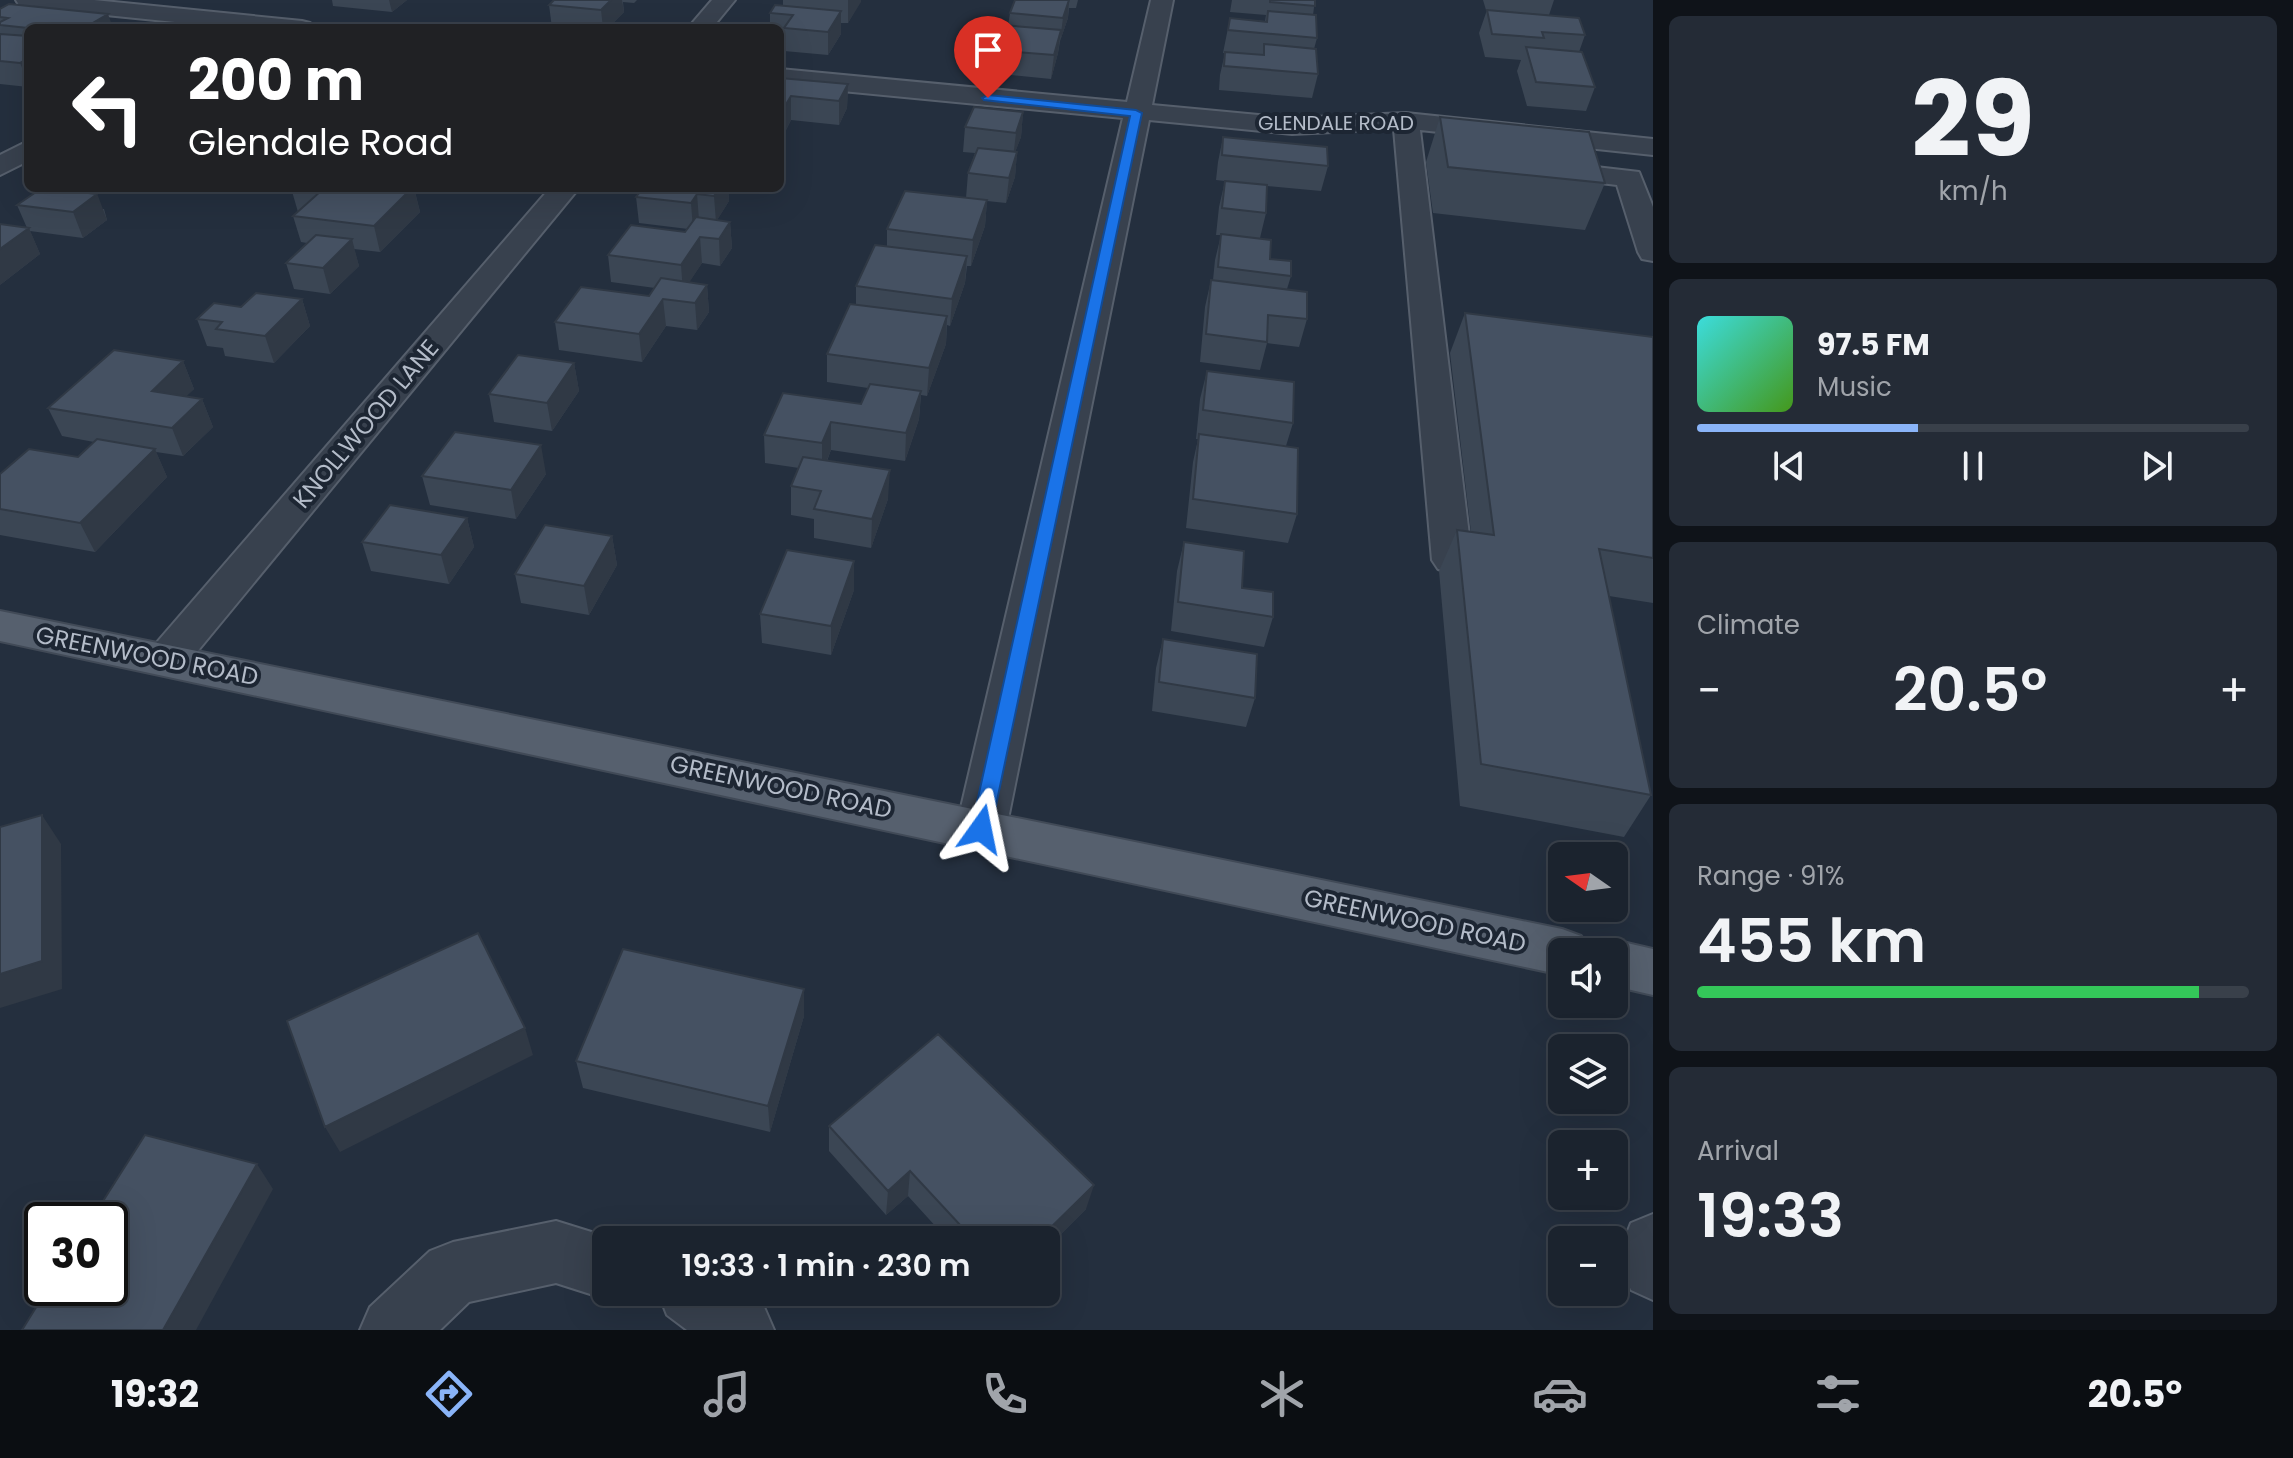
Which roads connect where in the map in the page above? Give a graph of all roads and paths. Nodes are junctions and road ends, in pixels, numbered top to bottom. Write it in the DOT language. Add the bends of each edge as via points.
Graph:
graph roads {
  1 [pos="27,0"];
  2 [pos="259,0"];
  3 [pos="724,0"];
  4 [pos="1162,0"];
  5 [pos="222,24"];
  6 [pos="703,24"];
  7 [pos="784,77"];
  8 [pos="1136,113"];
  9 [pos="1406,121"];
  10 [pos="1605,143"];
  11 [pos="1653,147"];
  12 [pos="24,152"];
  13 [pos="0,167"];
  14 [pos="1520,167"];
  15 [pos="1615,177"];
  16 [pos="562,192"];
  17 [pos="1653,252"];
  18 [pos="1452,560"];
  19 [pos="0,626"];
  20 [pos="167,659"];
  21 [pos="981,829"];
  22 [pos="1548,949"];
  23 [pos="1628,966"];
  24 [pos="1653,972"];
  25 [pos="1653,1245"];
  26 [pos="592,1263"];
  27 [pos="1653,1268"];
  28 [pos="709,1306"];
  29 [pos="393,1330"];
  30 [pos="741,1330"];
  1 -- 5 [label="street"];
  2 -- 5 [label="street"];
  3 -- 6 [label="street"];
  4 -- 8 [label="street"];
  7 -- 8 [label="street, GLENDALE ROAD"];
  8 -- 9 [label="street, GLENDALE ROAD" via="1292,126"];
  8 -- 21 [label="street"];
  9 -- 10 [label="street, GLENDALE ROAD"];
  9 -- 18 [label="street" via="1426,157 1444,336"];
  10 -- 11 [label="street, GLENDALE ROAD"];
  10 -- 15 [label="street"];
  12 -- 13 [label="street"];
  14 -- 15 [label="street"];
  15 -- 17 [label="street" via="1629,178"];
  16 -- 20 [label="street, KNOLLWOOD LANE"];
  19 -- 20 [label="main road, GREENWOOD ROAD"];
  20 -- 21 [label="main road, GREENWOOD ROAD"];
  21 -- 22 [label="main road, GREENWOOD ROAD"];
  23 -- 24 [label="main road"];
  25 -- 27 [label="street"];
  26 -- 29 [label="street" via="556,1252 453,1274"];
  28 -- 30 [label="street"];
}
